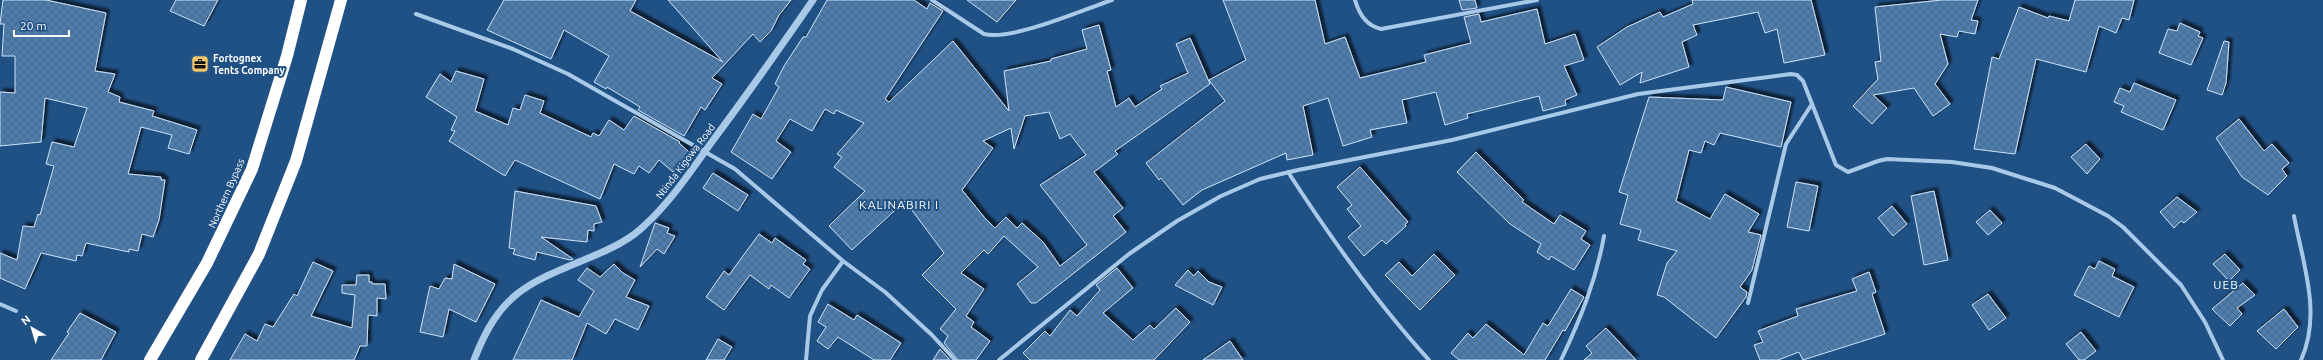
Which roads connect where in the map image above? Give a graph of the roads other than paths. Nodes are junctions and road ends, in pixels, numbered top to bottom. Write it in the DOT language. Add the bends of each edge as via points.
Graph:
graph roads {
  1 [pos="301,0"];
  2 [pos="341,0"];
  3 [pos="813,0"];
  4 [pos="932,0"];
  5 [pos="1112,0"];
  6 [pos="1355,0"];
  7 [pos="1537,0"];
  8 [pos="416,14"];
  9 [pos="1812,104"];
  10 [pos="705,152"];
  11 [pos="1288,172"];
  12 [pos="2294,216"];
  13 [pos="1604,236"];
  14 [pos="843,261"];
  15 [pos="1748,303"];
  16 [pos="0,304"];
  17 [pos="16,311"];
  18 [pos="150,360"];
  19 [pos="201,360"];
  20 [pos="474,360"];
  21 [pos="806,360"];
  22 [pos="955,360"];
  23 [pos="999,360"];
  24 [pos="1429,360"];
  25 [pos="1561,360"];
  26 [pos="2223,360"];
  27 [pos="2301,360"];
  1 -- 18 [label="highway, Northern Bypass" via="287,56 252,169 207,263"];
  2 -- 19 [label="highway" via="296,160 260,254"];
  3 -- 10 [label="street, Ntinda Kigowa Road"];
  4 -- 5 [label="street" via="984,34 993,36 1019,31"];
  6 -- 7 [label="street" via="1363,18 1372,27 1381,29"];
  8 -- 10 [label="street" via="513,49 568,74"];
  9 -- 11 [label="street" via="1803,81 1798,76 1726,81 1638,94 1452,140"];
  9 -- 15 [label="street" via="1786,144"];
  9 -- 26 [label="street" via="1833,158 1842,170 1848,172 1887,159 1952,162 1992,168 2055,188 2108,216 2123,227 2181,285 2205,322"];
  10 -- 14 [label="street" via="753,183"];
  10 -- 20 [label="street, Ntinda Kigowa Road" via="672,197 630,238 533,281 501,308 482,339"];
  11 -- 23 [label="street" via="1260,179 1221,196 1177,221 1129,254"];
  11 -- 24 [label="street" via="1328,233"];
  12 -- 27 [label="street" via="2311,307 2309,338"];
  13 -- 25 [label="street" via="1599,266 1582,316"];
  14 -- 21 [label="street" via="822,290 810,316"];
  14 -- 22 [label="street" via="906,310"];
  16 -- 17 [label="street"];
}
